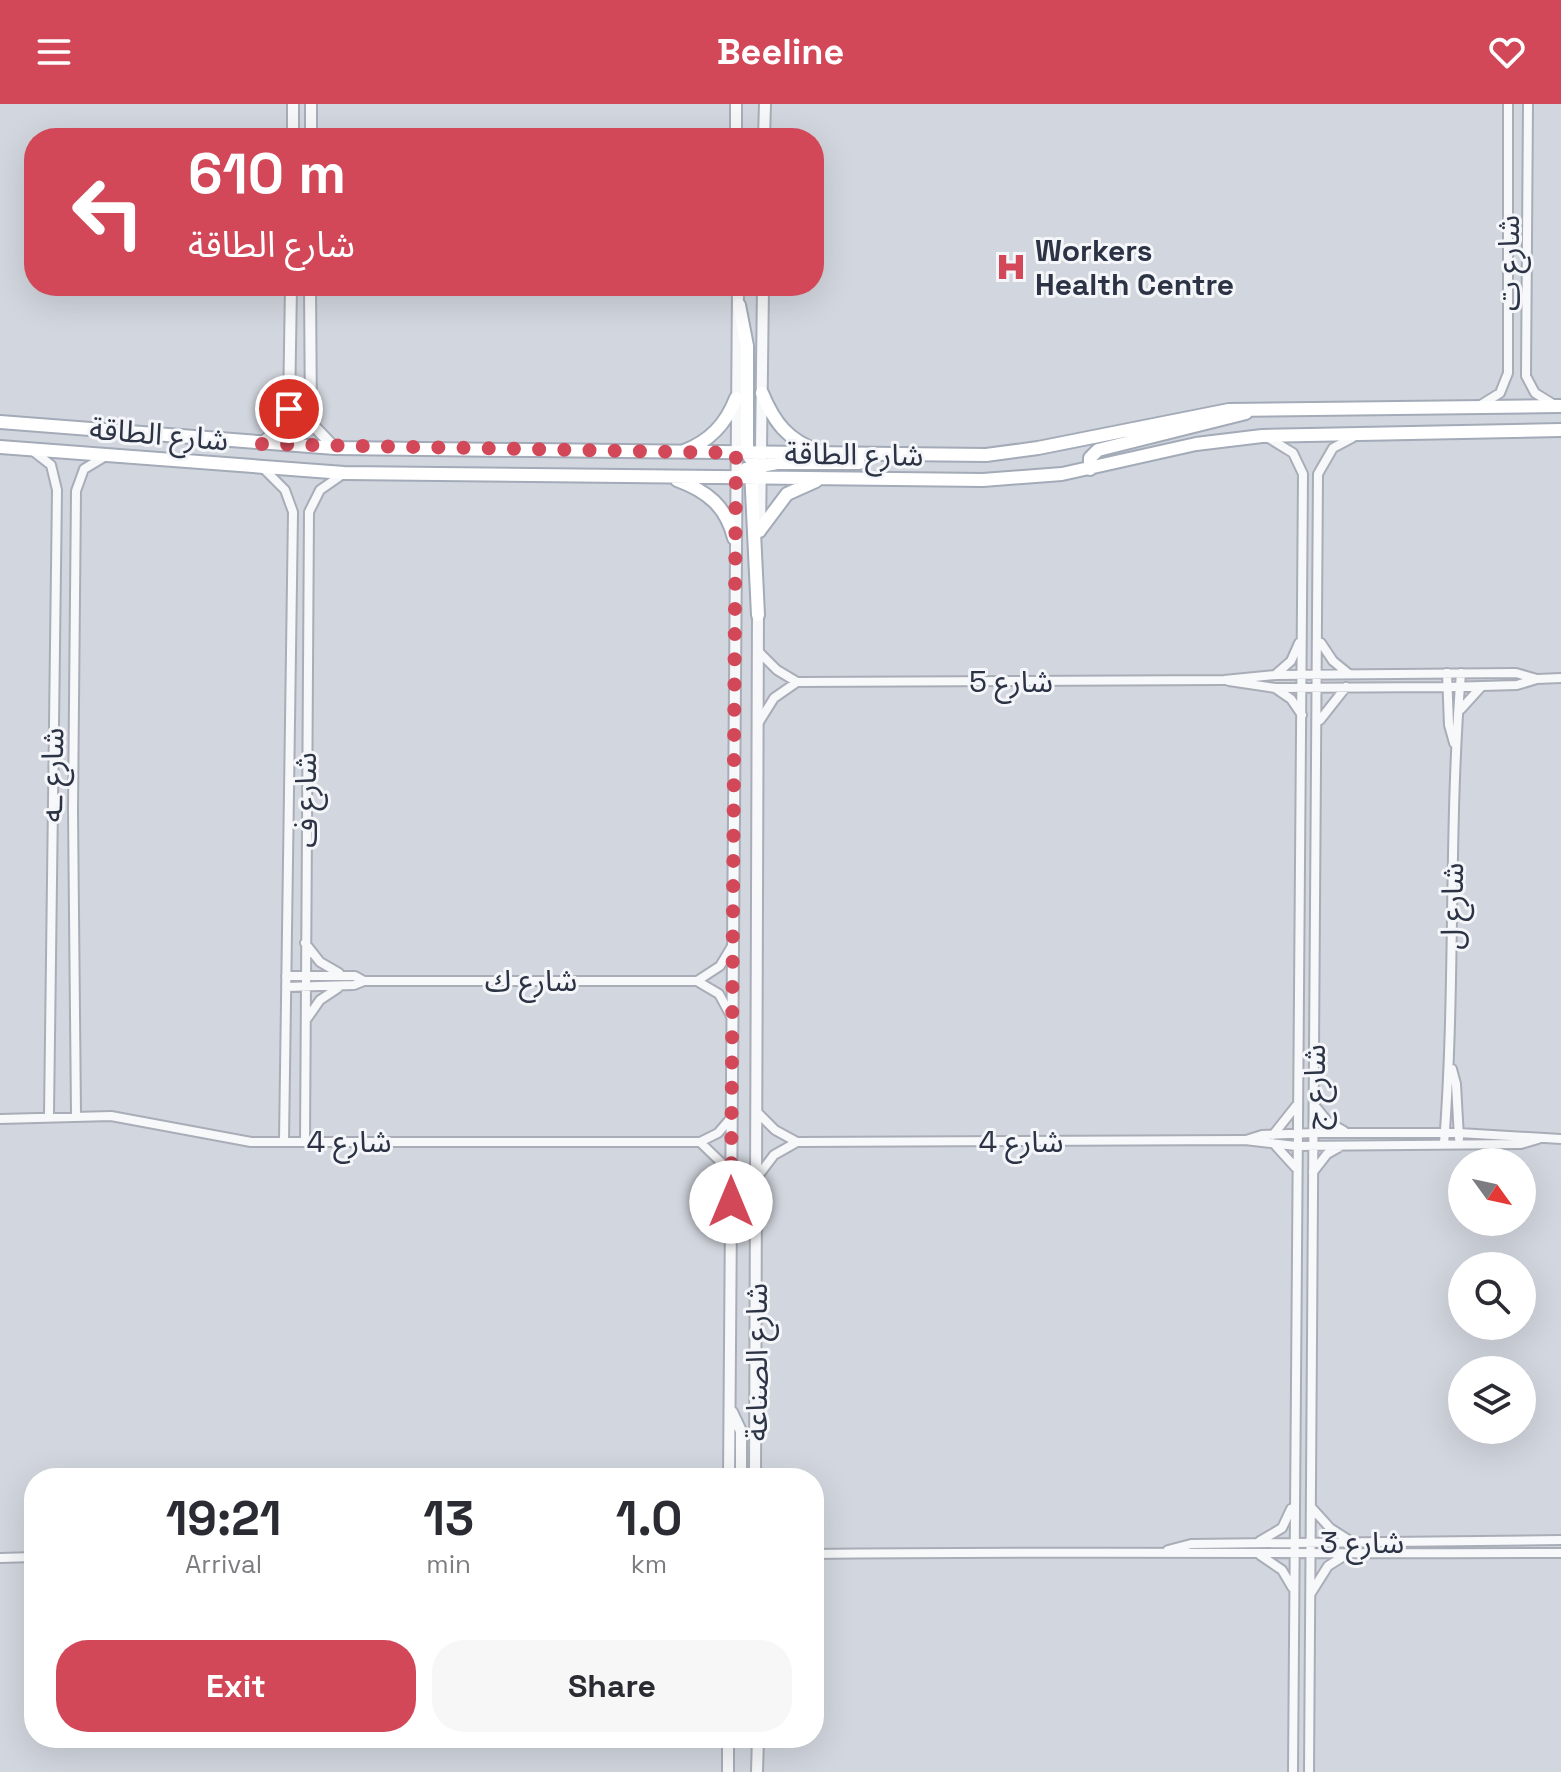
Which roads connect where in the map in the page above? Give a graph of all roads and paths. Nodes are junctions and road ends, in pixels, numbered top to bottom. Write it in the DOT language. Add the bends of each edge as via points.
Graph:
graph roads {
  1 [pos="293,104"];
  2 [pos="311,104"];
  3 [pos="736,104"];
  4 [pos="765,104"];
  5 [pos="1508,104"];
  6 [pos="1528,104"];
  7 [pos="293,128"];
  8 [pos="311,128"];
  9 [pos="736,128"];
  10 [pos="764,128"];
  11 [pos="1507,200"];
  12 [pos="1528,200"];
  13 [pos="291,296"];
  14 [pos="310,296"];
  15 [pos="739,296"];
  16 [pos="763,296"];
  17 [pos="739,305"];
  18 [pos="762,393"];
  19 [pos="736,398"];
  20 [pos="1559,406"];
  21 [pos="1477,407"];
  22 [pos="1260,408"];
  23 [pos="0,422"];
  24 [pos="1561,430"];
  25 [pos="1372,431"];
  26 [pos="1262,436"];
  27 [pos="259,444"];
  28 [pos="0,447"];
  29 [pos="29,448"];
  30 [pos="335,448"];
  31 [pos="677,453"];
  32 [pos="829,454"];
  33 [pos="893,455"];
  34 [pos="106,456"];
  35 [pos="749,465"];
  36 [pos="264,469"];
  37 [pos="1090,469"];
  38 [pos="344,473"];
  39 [pos="620,477"];
  40 [pos="671,477"];
  41 [pos="827,478"];
  42 [pos="760,530"];
  43 [pos="734,538"];
  44 [pos="1317,556"];
  45 [pos="1302,557"];
  46 [pos="758,615"];
  47 [pos="1302,634"];
  48 [pos="1320,640"];
  49 [pos="760,653"];
  50 [pos="1447,673"];
  51 [pos="1461,673"];
  52 [pos="1349,674"];
  53 [pos="1275,675"];
  54 [pos="1303,675"];
  55 [pos="1319,675"];
  56 [pos="1561,678"];
  57 [pos="1537,679"];
  58 [pos="1224,680"];
  59 [pos="797,682"];
  60 [pos="1484,685"];
  61 [pos="1319,686"];
  62 [pos="1346,686"];
  63 [pos="1419,686"];
  64 [pos="1302,687"];
  65 [pos="1447,687"];
  66 [pos="1460,687"];
  67 [pos="1275,688"];
  68 [pos="1448,706"];
  69 [pos="1459,713"];
  70 [pos="1302,715"];
  71 [pos="1319,720"];
  72 [pos="759,722"];
  73 [pos="287,737"];
  74 [pos="306,737"];
  75 [pos="1454,744"];
  76 [pos="73,810"];
  77 [pos="51,811"];
  78 [pos="1300,815"];
  79 [pos="1318,816"];
  80 [pos="1315,932"];
  81 [pos="1297,933"];
  82 [pos="304,941"];
  83 [pos="734,942"];
  84 [pos="305,975"];
  85 [pos="286,976"];
  86 [pos="344,980"];
  87 [pos="697,981"];
  88 [pos="286,987"];
  89 [pos="305,987"];
  90 [pos="731,1018"];
  91 [pos="304,1024"];
  92 [pos="1451,1068"];
  93 [pos="1298,1102"];
  94 [pos="1315,1105"];
  95 [pos="758,1113"];
  96 [pos="49,1115"];
  97 [pos="76,1115"];
  98 [pos="732,1117"];
  99 [pos="0,1119"];
  100 [pos="1314,1133"];
  101 [pos="1348,1133"];
  102 [pos="1445,1133"];
  103 [pos="1459,1133"];
  104 [pos="1297,1134"];
  105 [pos="1273,1135"];
  106 [pos="1538,1139"];
  107 [pos="1561,1139"];
  108 [pos="1245,1140"];
  109 [pos="284,1141"];
  110 [pos="305,1142"];
  111 [pos="700,1142"];
  112 [pos="797,1142"];
  113 [pos="1444,1144"];
  114 [pos="1458,1144"];
  115 [pos="1345,1145"];
  116 [pos="1276,1146"];
  117 [pos="1296,1146"];
  118 [pos="1314,1146"];
  119 [pos="1296,1168"];
  120 [pos="731,1172"];
  121 [pos="1313,1172"];
  122 [pos="758,1176"];
  123 [pos="730,1406"];
  124 [pos="729,1468"];
  125 [pos="741,1468"];
  126 [pos="755,1468"];
  127 [pos="1294,1501"];
  128 [pos="1311,1507"];
  129 [pos="1561,1540"];
  130 [pos="1310,1542"];
  131 [pos="1353,1542"];
  132 [pos="1257,1543"];
  133 [pos="1294,1543"];
  134 [pos="1164,1551"];
  135 [pos="1561,1553"];
  136 [pos="824,1554"];
  137 [pos="1294,1554"];
  138 [pos="1310,1554"];
  139 [pos="1348,1554"];
  140 [pos="1259,1555"];
  141 [pos="24,1557"];
  142 [pos="0,1558"];
  143 [pos="1294,1591"];
  144 [pos="1310,1594"];
  145 [pos="728,1748"];
  146 [pos="758,1748"];
  147 [pos="728,1772"];
  148 [pos="757,1772"];
  149 [pos="1293,1772"];
  150 [pos="1309,1772"];
  1 -- 7 [label="street"];
  2 -- 8 [label="street"];
  3 -- 9 [label="street"];
  4 -- 10 [label="street"];
  5 -- 11 [label="street, شارع ت"];
  6 -- 12 [label="street, شارع ت"];
  11 -- 12 [label="street"];
  11 -- 21 [label="street, شارع ت" via="1508,373 1500,393"];
  12 -- 20 [label="street, شارع ت" via="1526,376 1542,399"];
  13 -- 27 [label="street" via="289,409 280,428"];
  14 -- 30 [label="street" via="311,423"];
  15 -- 17 [label="street, شارع الصناعة"];
  16 -- 18 [label="street, شارع الصناعة"];
  17 -- 19 [label="street, شارع الصناعة"];
  17 -- 35 [label="main road" via="747,346"];
  18 -- 32 [label="main road" via="787,434"];
  18 -- 35 [label="street, شارع الصناعة"];
  19 -- 31 [label="main road" via="714,434"];
  19 -- 35 [label="street, شارع الصناعة"];
  20 -- 21 [label="main road, شارع الطاقة"];
  21 -- 22 [label="main road, شارع الطاقة"];
  22 -- 33 [label="main road, شارع الطاقة" via="1167,420 1011,453"];
  22 -- 37 [label="main road" via="1098,450 1090,458"];
  23 -- 27 [label="main road, شارع الطاقة"];
  24 -- 25 [label="main road, شارع الطاقة"];
  25 -- 26 [label="main road, شارع الطاقة"];
  25 -- 44 [label="street, شارع ج" via="1344,441 1324,459 1318,474"];
  26 -- 37 [label="main road, شارع الطاقة" via="1196,444"];
  26 -- 45 [label="street, شارع ج" via="1300,462"];
  27 -- 30 [label="main road, شارع الطاقة"];
  28 -- 29 [label="main road, شارع الطاقة"];
  29 -- 34 [label="main road, شارع الطاقة"];
  29 -- 77 [label="street, شارع ـه" via="57,476"];
  30 -- 31 [label="main road, شارع الطاقة"];
  31 -- 35 [label="main road, شارع الطاقة"];
  32 -- 33 [label="main road, شارع الطاقة"];
  32 -- 35 [label="main road, شارع الطاقة"];
  33 -- 35 [label="main road" via="858,463"];
  34 -- 36 [label="main road, شارع الطاقة"];
  34 -- 76 [label="street, شارع ـه" via="84,469 76,491"];
  35 -- 39 [label="main road"];
  35 -- 40 [label="main road, شارع الطاقة"];
  35 -- 41 [label="main road, شارع الطاقة"];
  35 -- 42 [label="street, شارع الصناعة"];
  35 -- 43 [label="street, شارع الصناعة"];
  35 -- 46 [label="main road"];
  36 -- 38 [label="main road, شارع الطاقة"];
  36 -- 73 [label="street, شارع ف" via="285,490 293,512"];
  37 -- 41 [label="main road, شارع الطاقة" via="983,480"];
  38 -- 39 [label="main road, شارع الطاقة"];
  38 -- 74 [label="street, شارع ف" via="320,490 309,512"];
  39 -- 40 [label="main road, شارع الطاقة"];
  40 -- 43 [label="main road" via="715,501"];
  41 -- 42 [label="main road" via="787,494"];
  42 -- 46 [label="street, شارع الصناعة"];
  43 -- 83 [label="street, شارع الصناعة"];
  44 -- 45 [label="street"];
  44 -- 48 [label="street, شارع ج"];
  45 -- 47 [label="street, شارع ج"];
  46 -- 49 [label="street, شارع الصناعة"];
  47 -- 53 [label="street" via="1291,661"];
  47 -- 54 [label="street, شارع ج"];
  48 -- 52 [label="street"];
  48 -- 55 [label="street, شارع ج"];
  49 -- 59 [label="street"];
  49 -- 72 [label="street, شارع الصناعة"];
  50 -- 51 [label="street, شارع 5"];
  50 -- 52 [label="street, شارع 5"];
  50 -- 65 [label="street, شارع ل"];
  51 -- 57 [label="street, شارع 5" via="1516,673"];
  51 -- 66 [label="street, شارع ل"];
  52 -- 55 [label="street, شارع 5"];
  53 -- 54 [label="street, شارع 5"];
  53 -- 58 [label="street, شارع 5"];
  54 -- 55 [label="street, شارع 5"];
  54 -- 64 [label="street, شارع ج"];
  55 -- 61 [label="street, شارع ج"];
  56 -- 57 [label="street, شارع 5"];
  57 -- 60 [label="street, شارع 5"];
  58 -- 59 [label="street, شارع 5"];
  58 -- 67 [label="street, شارع 5"];
  59 -- 72 [label="street" via="774,698"];
  60 -- 66 [label="street, شارع 5"];
  60 -- 69 [label="street"];
  61 -- 62 [label="street, شارع 5"];
  61 -- 64 [label="street, شارع 5"];
  61 -- 71 [label="street, شارع ج"];
  62 -- 63 [label="street, شارع 5"];
  62 -- 71 [label="street"];
  63 -- 65 [label="street, شارع 5"];
  63 -- 68 [label="street"];
  64 -- 67 [label="street, شارع 5"];
  64 -- 70 [label="street, شارع ج"];
  65 -- 66 [label="street, شارع 5"];
  65 -- 68 [label="street, شارع ل"];
  66 -- 69 [label="street, شارع ل"];
  67 -- 70 [label="street"];
  68 -- 75 [label="street, شارع ل"];
  69 -- 75 [label="street, شارع ل"];
  70 -- 78 [label="street, شارع ج"];
  71 -- 79 [label="street, شارع ج"];
  72 -- 95 [label="street, شارع الصناعة"];
  73 -- 74 [label="street"];
  73 -- 85 [label="street, شارع ف"];
  74 -- 82 [label="street, شارع ف"];
  75 -- 92 [label="street, شارع ل"];
  76 -- 77 [label="street"];
  76 -- 97 [label="street, شارع ـه"];
  77 -- 96 [label="street, شارع ـه"];
  78 -- 79 [label="street"];
  78 -- 81 [label="street, شارع ج"];
  79 -- 80 [label="street, شارع ج"];
  80 -- 81 [label="street"];
  80 -- 94 [label="street, شارع ج"];
  81 -- 93 [label="street, شارع ج"];
  82 -- 84 [label="street, شارع ف"];
  82 -- 86 [label="street"];
  83 -- 87 [label="street" via="720,966"];
  83 -- 90 [label="street, شارع الصناعة"];
  84 -- 85 [label="street, شارع ك"];
  84 -- 86 [label="street, شارع ك"];
  84 -- 89 [label="street, شارع ف"];
  85 -- 88 [label="street, شارع ف"];
  86 -- 87 [label="street, شارع ك"];
  86 -- 89 [label="street, شارع ك"];
  86 -- 91 [label="street" via="320,1000"];
  87 -- 90 [label="street" via="719,994"];
  88 -- 89 [label="street, شارع ك"];
  88 -- 109 [label="street, شارع ف"];
  89 -- 91 [label="street, شارع ف"];
  90 -- 98 [label="street, شارع الصناعة"];
  91 -- 110 [label="street, شارع ف"];
  92 -- 102 [label="street, شارع ل"];
  92 -- 103 [label="street, شارع ل"];
  93 -- 104 [label="street, شارع ج"];
  93 -- 105 [label="street"];
  94 -- 100 [label="street, شارع ج"];
  94 -- 101 [label="street" via="1328,1122"];
  95 -- 112 [label="street"];
  95 -- 122 [label="street, شارع الصناعة"];
  96 -- 97 [label="street, شارع 4"];
  96 -- 99 [label="street, شارع 4"];
  97 -- 109 [label="street, شارع 4" via="147,1120 220,1138"];
  98 -- 111 [label="street"];
  98 -- 120 [label="street, شارع الصناعة"];
  100 -- 101 [label="street, شارع 4"];
  100 -- 104 [label="street, شارع 4"];
  100 -- 118 [label="street, شارع ج"];
  101 -- 102 [label="street, شارع 4"];
  102 -- 103 [label="street, شارع 4"];
  102 -- 113 [label="street, شارع ل"];
  103 -- 106 [label="street, شارع 4"];
  103 -- 114 [label="street, شارع ل"];
  104 -- 105 [label="street, شارع 4"];
  104 -- 117 [label="street, شارع ج"];
  105 -- 108 [label="street, شارع 4"];
  106 -- 107 [label="street, شارع 4"];
  106 -- 114 [label="street, شارع 4"];
  108 -- 112 [label="street, شارع 4"];
  108 -- 116 [label="street, شارع 4"];
  109 -- 110 [label="street, شارع 4"];
  110 -- 111 [label="street, شارع 4"];
  111 -- 120 [label="street"];
  112 -- 122 [label="street" via="774,1155"];
  113 -- 114 [label="street, شارع 4"];
  113 -- 115 [label="street, شارع 4"];
  115 -- 118 [label="street, شارع 4"];
  115 -- 121 [label="street" via="1327,1154"];
  116 -- 117 [label="street, شارع 4"];
  116 -- 119 [label="street"];
  117 -- 118 [label="street, شارع 4"];
  117 -- 119 [label="street, شارع ج"];
  118 -- 121 [label="street, شارع ج"];
  119 -- 127 [label="street, شارع ج"];
  120 -- 123 [label="street, شارع الصناعة"];
  121 -- 128 [label="street, شارع ج"];
  122 -- 126 [label="street, شارع الصناعة"];
  123 -- 124 [label="street, شارع الصناعة"];
  123 -- 125 [label="street" via="741,1431"];
  127 -- 132 [label="street" via="1282,1528"];
  127 -- 133 [label="street, شارع ج"];
  128 -- 130 [label="street, شارع ج"];
  128 -- 131 [label="street"];
  129 -- 131 [label="street, شارع 3"];
  130 -- 131 [label="street, شارع 3"];
  130 -- 133 [label="street, شارع 3"];
  130 -- 138 [label="street, شارع ج"];
  132 -- 133 [label="street, شارع 3"];
  132 -- 134 [label="street, شارع 3" via="1191,1544"];
  133 -- 137 [label="street, شارع ج"];
  134 -- 136 [label="street, شارع 3"];
  134 -- 140 [label="street, شارع 3"];
  135 -- 139 [label="street, شارع 3"];
  137 -- 138 [label="street, شارع 3"];
  137 -- 140 [label="street, شارع 3"];
  137 -- 143 [label="street, شارع ج"];
  138 -- 139 [label="street, شارع 3"];
  138 -- 144 [label="street, شارع ج"];
  139 -- 144 [label="street" via="1328,1566"];
  140 -- 143 [label="street" via="1282,1570"];
  141 -- 142 [label="street"];
  143 -- 149 [label="street, شارع ج"];
  144 -- 150 [label="street, شارع ج"];
  145 -- 147 [label="street"];
  146 -- 148 [label="street"];
}
